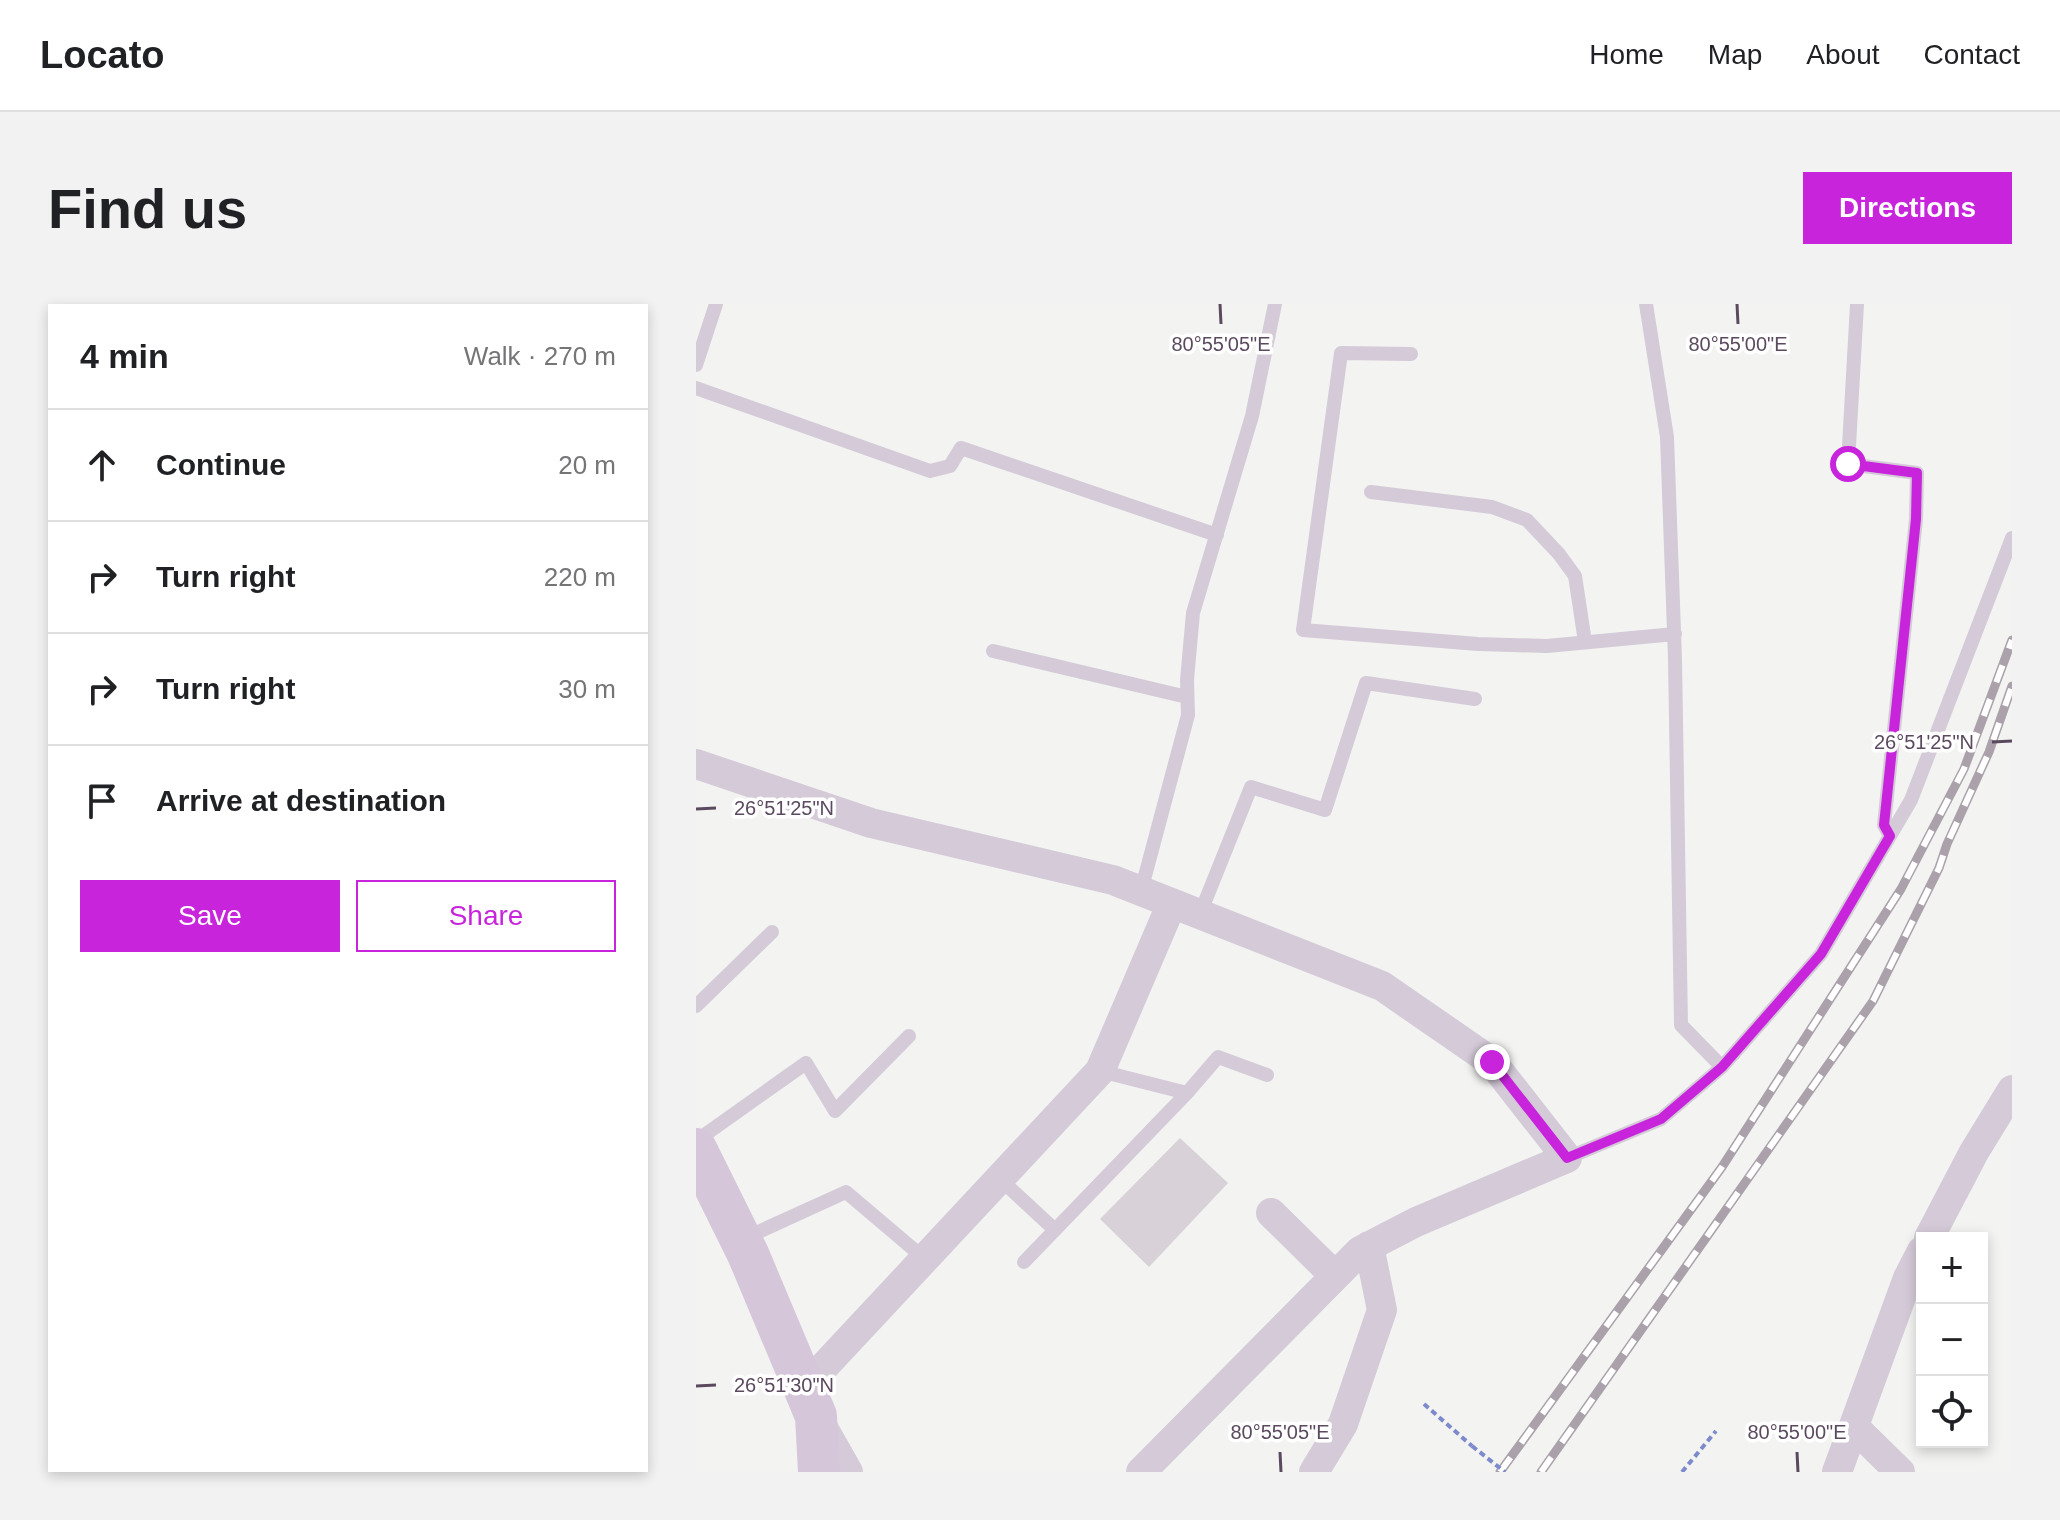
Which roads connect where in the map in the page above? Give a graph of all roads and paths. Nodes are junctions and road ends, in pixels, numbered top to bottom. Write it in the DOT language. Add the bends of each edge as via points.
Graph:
graph roads {
  1 [pos="716,304"];
  2 [pos="1275,304"];
  3 [pos="1646,304"];
  4 [pos="1857,304"];
  5 [pos="1411,354"];
  6 [pos="696,365"];
  7 [pos="696,388"];
  8 [pos="1371,492"];
  9 [pos="1217,535"];
  10 [pos="2012,538"];
  11 [pos="1675,634"];
  12 [pos="1585,642"];
  13 [pos="993,651"];
  14 [pos="1187,697"];
  15 [pos="1475,699"];
  16 [pos="696,764"];
  17 [pos="1890,836"];
  18 [pos="1141,891"];
  19 [pos="1186,908"];
  20 [pos="772,932"];
  21 [pos="696,1006"];
  22 [pos="909,1036"];
  23 [pos="1722,1067"];
  24 [pos="1100,1071"];
  25 [pos="1267,1075"];
  26 [pos="2012,1090"];
  27 [pos="1187,1093"];
  28 [pos="2002,1123"];
  29 [pos="696,1141"];
  30 [pos="696,1149"];
  31 [pos="1567,1158"];
  32 [pos="1000,1179"];
  33 [pos="1271,1213"];
  34 [pos="1055,1230"];
  35 [pos="1933,1232"];
  36 [pos="741,1240"];
  37 [pos="1369,1246"];
  38 [pos="925,1259"];
  39 [pos="1024,1262"];
  40 [pos="1916,1263"];
  41 [pos="1335,1276"];
  42 [pos="810,1402"];
  43 [pos="1424,1404"];
  44 [pos="1854,1427"];
  45 [pos="1716,1431"];
  46 [pos="819,1472"];
  47 [pos="848,1472"];
  48 [pos="1141,1472"];
  49 [pos="1314,1472"];
  50 [pos="1505,1472"];
  51 [pos="1682,1472"];
  52 [pos="1837,1472"];
  53 [pos="1900,1472"];
  1 -- 6 [label="lane"];
  2 -- 9 [label="lane" via="1252,416"];
  3 -- 11 [label="lane" via="1667,437"];
  4 -- 17 [label="lane" via="1848,464 1917,473 1884,825"];
  5 -- 12 [label="lane" via="1341,353 1303,630 1478,644"];
  7 -- 9 [label="lane" via="930,471 950,466 961,448"];
  8 -- 12 [label="lane" via="1492,507 1527,520 1575,576"];
  9 -- 14 [label="lane" via="1193,613"];
  10 -- 17 [label="lane" via="1911,800"];
  11 -- 12 [label="lane"];
  11 -- 23 [label="lane" via="1681,1025"];
  13 -- 14 [label="lane"];
  14 -- 18 [label="lane" via="1188,715"];
  15 -- 19 [label="lane" via="1366,683 1325,810 1251,787"];
  16 -- 18 [label="street" via="871,823"];
  17 -- 23 [label="lane" via="1821,954"];
  18 -- 19 [label="street"];
  19 -- 24 [label="street"];
  19 -- 31 [label="street" via="1382,986 1492,1062"];
  20 -- 21 [label="lane"];
  22 -- 29 [label="lane" via="835,1111 806,1063"];
  23 -- 31 [label="lane" via="1661,1119"];
  24 -- 27 [label="lane"];
  24 -- 32 [label="street"];
  25 -- 27 [label="lane" via="1218,1057"];
  26 -- 28 [label="street"];
  27 -- 34 [label="lane"];
  28 -- 35 [label="street"];
  30 -- 36 [label="street"];
  31 -- 37 [label="street"];
  32 -- 34 [label="lane"];
  32 -- 38 [label="street"];
  33 -- 41 [label="street"];
  34 -- 39 [label="lane"];
  36 -- 38 [label="lane" via="846,1192"];
  36 -- 42 [label="street"];
  37 -- 41 [label="street"];
  37 -- 49 [label="street" via="1382,1310 1343,1424"];
  38 -- 42 [label="street"];
  40 -- 44 [label="street"];
  41 -- 48 [label="street"];
  42 -- 46 [label="street"];
  42 -- 47 [label="street"];
  43 -- 50 [label="path, bridge"];
  44 -- 52 [label="street"];
  44 -- 53 [label="street"];
  45 -- 51 [label="path"];
}
